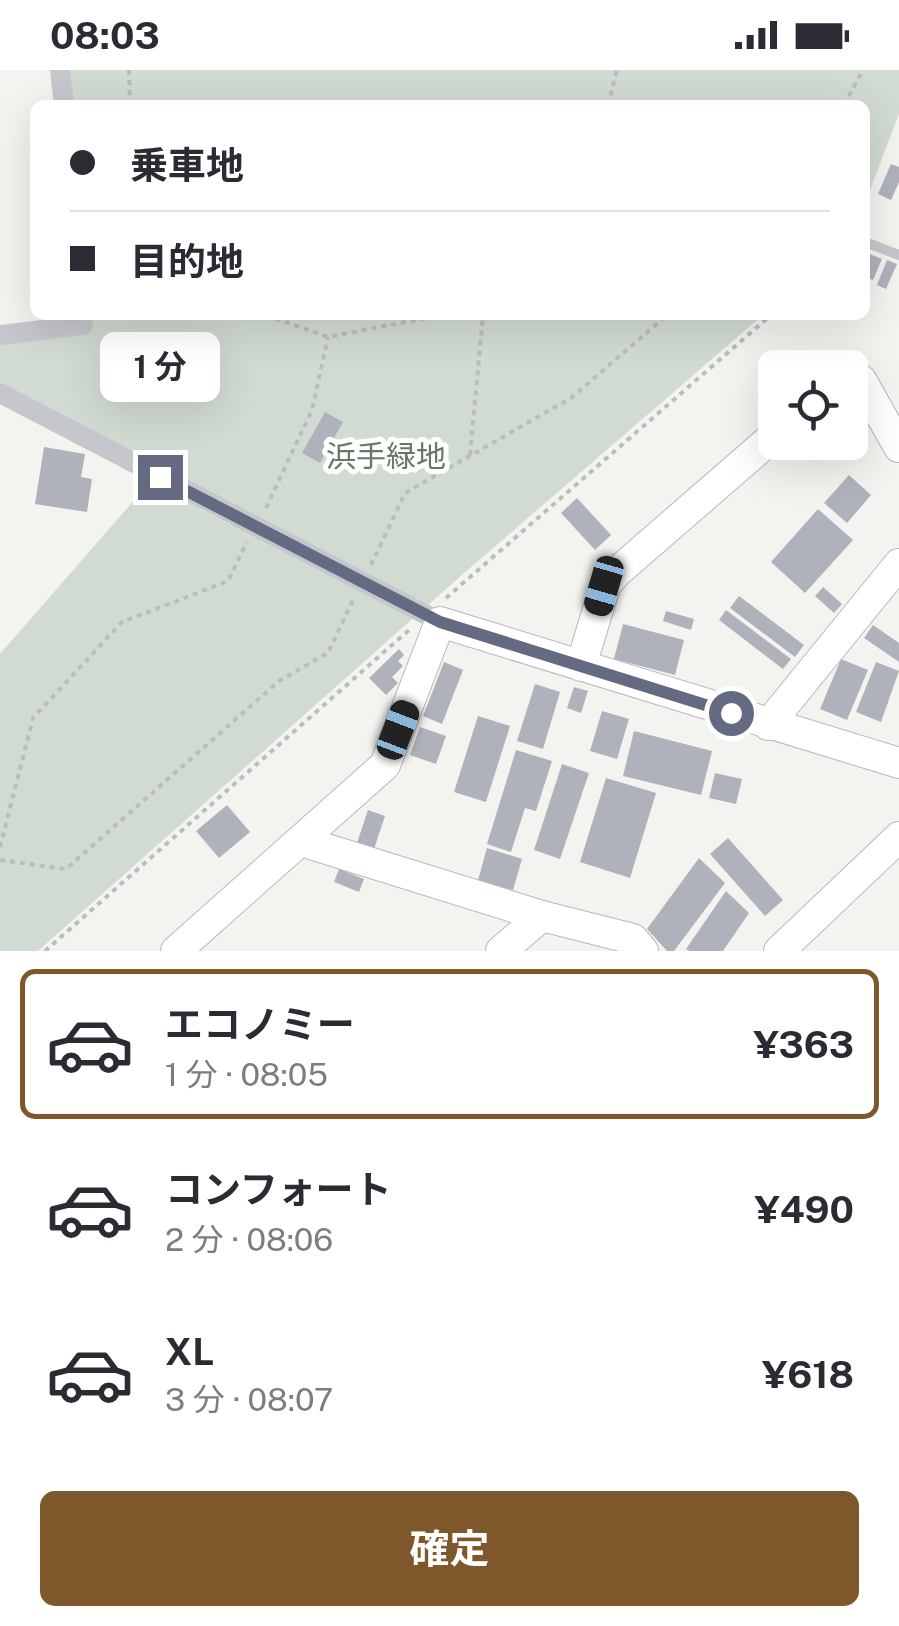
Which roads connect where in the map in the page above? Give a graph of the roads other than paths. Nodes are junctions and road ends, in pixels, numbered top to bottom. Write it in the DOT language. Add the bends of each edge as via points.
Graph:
graph roads {
  1 [pos="60,70"];
  2 [pos="63,100"];
  3 [pos="870,244"];
  4 [pos="899,255"];
  5 [pos="82,320"];
  6 [pos="0,335"];
  7 [pos="0,393"];
  8 [pos="868,394"];
  9 [pos="899,447"];
  10 [pos="758,451"];
  11 [pos="899,564"];
  12 [pos="433,618"];
  13 [pos="581,666"];
  14 [pos="768,725"];
  15 [pos="899,763"];
  16 [pos="899,837"];
  17 [pos="301,841"];
  18 [pos="542,916"];
  19 [pos="176,951"];
  20 [pos="501,951"];
  21 [pos="643,951"];
  22 [pos="779,951"];
  1 -- 2 [label="street"];
  3 -- 4 [label="lane"];
  5 -- 6 [label="street" via="83,325"];
  7 -- 12 [label="street"];
  8 -- 9 [label="street"];
  10 -- 13 [label="street" via="604,586"];
  11 -- 14 [label="street"];
  12 -- 13 [label="street"];
  12 -- 17 [label="street" via="385,765"];
  13 -- 14 [label="street"];
  14 -- 15 [label="street"];
  16 -- 22 [label="street"];
  17 -- 18 [label="street"];
  17 -- 19 [label="street"];
  18 -- 20 [label="street"];
  18 -- 21 [label="street" via="634,939"];
}
